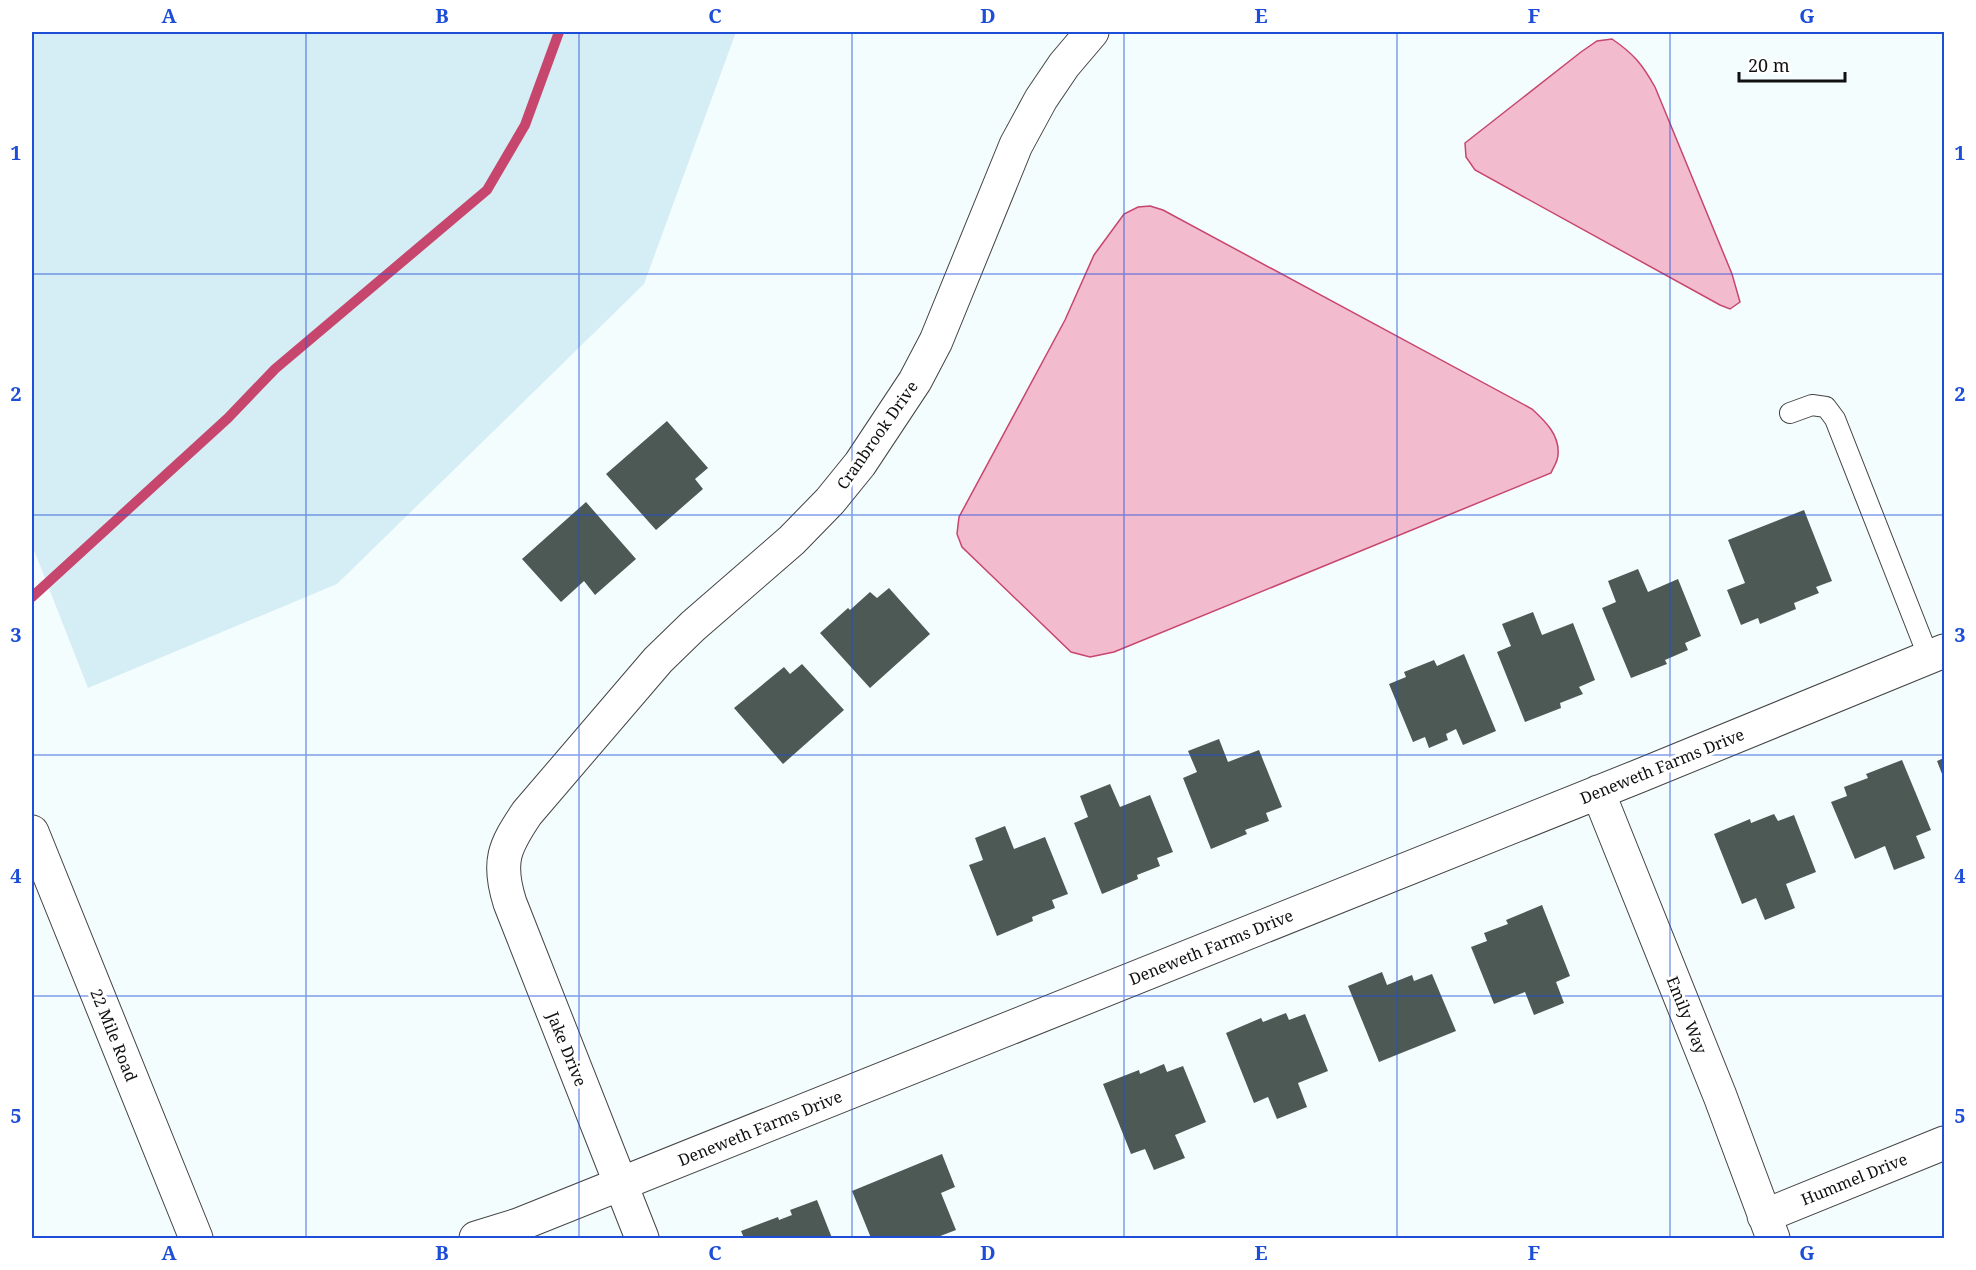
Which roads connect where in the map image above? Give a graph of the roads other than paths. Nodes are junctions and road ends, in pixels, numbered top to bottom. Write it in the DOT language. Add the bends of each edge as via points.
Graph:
graph roads {
  1 [pos="1092,32"];
  2 [pos="1790,413"];
  3 [pos="1937,655"];
  4 [pos="1598,792"];
  5 [pos="32,832"];
  6 [pos="503,858"];
  7 [pos="1944,1143"];
  8 [pos="621,1184"];
  9 [pos="1768,1227"];
  10 [pos="196,1239"];
  11 [pos="476,1239"];
  12 [pos="642,1239"];
  1 -- 6 [label="street, Cranbrook Drive" via="1041,99 1016,145 936,341 860,465 792,540 658,660 527,813"];
  2 -- 3 [label="lane" via="1812,405 1826,407 1835,419"];
  3 -- 4 [label="street, Deneweth Farms Drive"];
  4 -- 8 [label="street, Deneweth Farms Drive"];
  4 -- 9 [label="street, Emily Way"];
  5 -- 10 [label="street, 22 Mile Road"];
  6 -- 8 [label="street, Jake Drive" via="503,882 510,903"];
  7 -- 9 [label="street, Hummel Drive"];
  8 -- 11 [label="street, Deneweth Farms Drive"];
  8 -- 12 [label="street, Jake Drive"];
}
